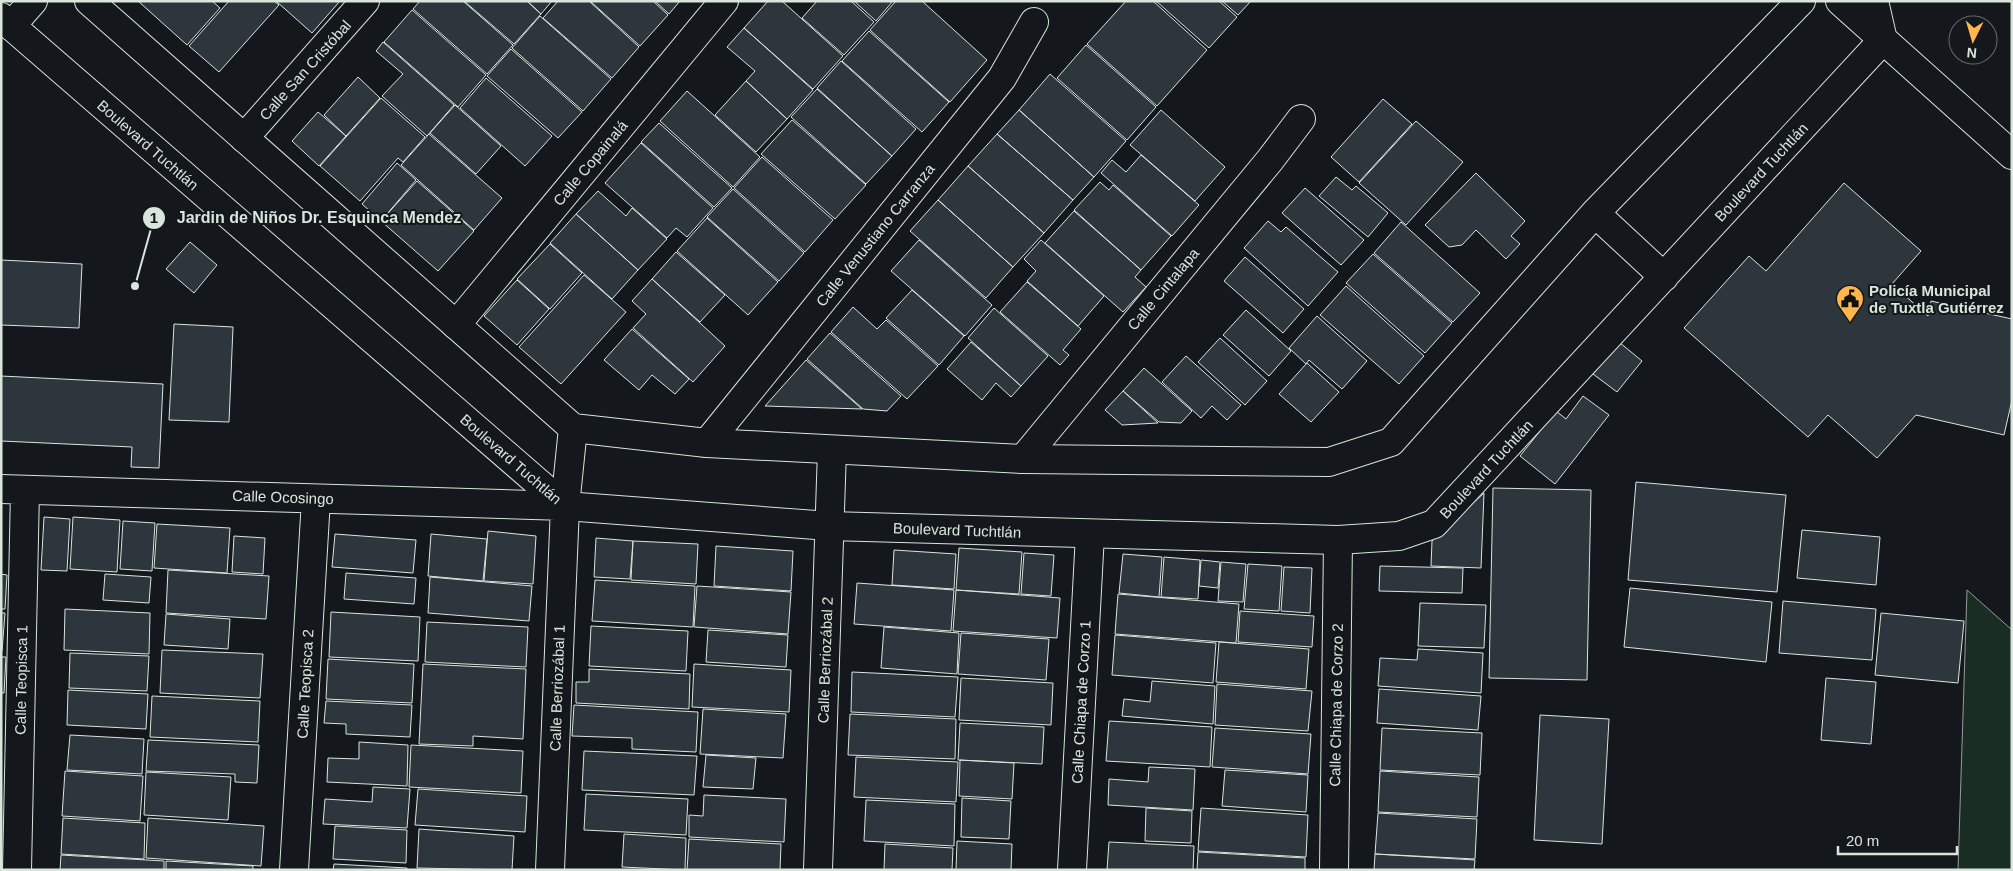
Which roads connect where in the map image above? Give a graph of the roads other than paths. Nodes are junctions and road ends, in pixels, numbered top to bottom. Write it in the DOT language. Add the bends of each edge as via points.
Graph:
graph roads {
  1 [pos="33,1"];
  2 [pos="89,1"];
  3 [pos="365,1"];
  4 [pos="724,1"];
  5 [pos="1801,1"];
  6 [pos="1840,1"];
  7 [pos="1874,1"];
  8 [pos="6,21"];
  9 [pos="1034,22"];
  10 [pos="1883,40"];
  11 [pos="1301,119"];
  12 [pos="244,138"];
  13 [pos="2012,155"];
  14 [pos="1595,213"];
  15 [pos="1664,277"];
  16 [pos="456,325"];
  17 [pos="573,428"];
  18 [pos="707,443"];
  19 [pos="832,450"];
  20 [pos="1023,458"];
  21 [pos="13,489"];
  22 [pos="316,498"];
  23 [pos="565,506"];
  24 [pos="829,526"];
  25 [pos="1090,534"];
  26 [pos="1338,540"];
  27 [pos="17,870"];
  28 [pos="294,870"];
  29 [pos="550,870"];
  30 [pos="818,870"];
  31 [pos="1072,870"];
  32 [pos="1334,870"];
  1 -- 8 [label="street"];
  2 -- 12 [label="street"];
  3 -- 12 [label="street, Calle San Cristóbal"];
  4 -- 16 [label="street, Calle Copainalá"];
  5 -- 14 [label="street"];
  6 -- 10 [label="street"];
  7 -- 10 [label="street"];
  8 -- 23 [label="street, Boulevard Tuchtlán"];
  9 -- 18 [label="street, Calle Venustiano Carranza" via="1002,78"];
  10 -- 13 [label="street"];
  10 -- 15 [label="street, Boulevard Tuchtlán"];
  11 -- 20 [label="street, Calle Cintalapa"];
  12 -- 16 [label="street"];
  14 -- 15 [label="street"];
  14 -- 20 [label="street" via="1391,442 1329,462"];
  15 -- 26 [label="street, Boulevard Tuchtlán" via="1434,524 1399,536"];
  16 -- 17 [label="street"];
  17 -- 18 [label="street"];
  17 -- 23 [label="street, Calle Berriozábal 1"];
  18 -- 19 [label="street"];
  19 -- 20 [label="street"];
  19 -- 24 [label="street, Calle Berriozábal 2"];
  21 -- 22 [label="street, Calle Ocosingo"];
  21 -- 27 [label="street, Calle Teopisca 1"];
  22 -- 23 [label="street, Calle Ocosingo"];
  22 -- 28 [label="street, Calle Teopisca 2"];
  23 -- 24 [label="street, Boulevard Tuchtlán"];
  23 -- 29 [label="street, Calle Berriozábal 1"];
  24 -- 25 [label="street, Boulevard Tuchtlán"];
  24 -- 30 [label="street, Calle Berriozábal 2"];
  25 -- 26 [label="street, Boulevard Tuchtlán"];
  25 -- 31 [label="street, Calle Chiapa de Corzo 1"];
  26 -- 32 [label="street, Calle Chiapa de Corzo 2"];
}
